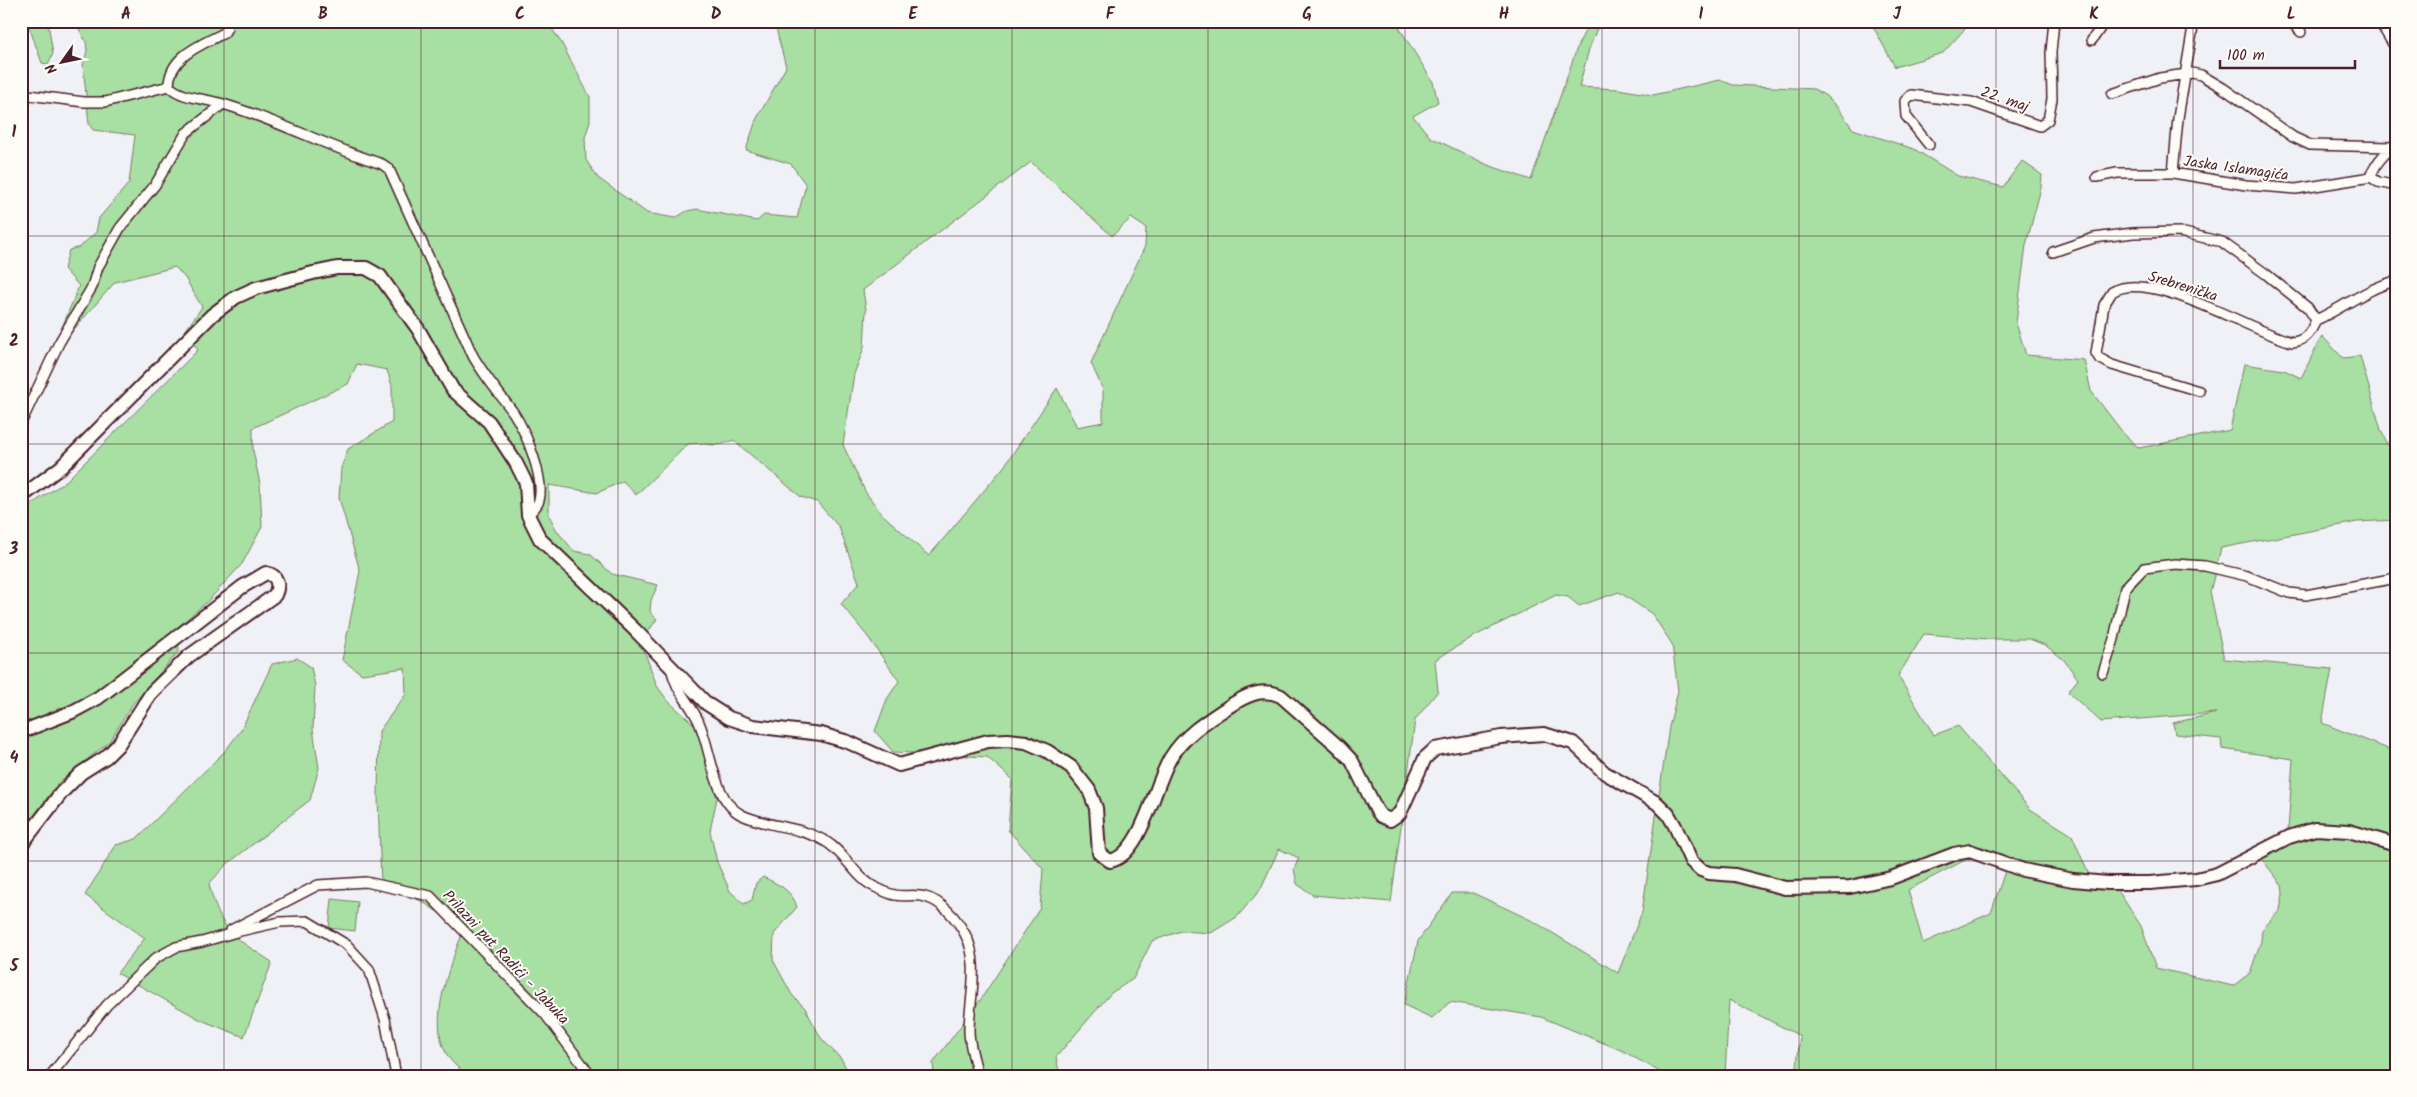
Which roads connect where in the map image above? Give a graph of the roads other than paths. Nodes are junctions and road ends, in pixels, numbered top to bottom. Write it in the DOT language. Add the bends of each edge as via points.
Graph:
graph roads {
  1 [pos="228,21"];
  2 [pos="2054,21"];
  3 [pos="2105,21"];
  4 [pos="2194,21"];
  5 [pos="2290,21"];
  6 [pos="2380,21"];
  7 [pos="2301,32"];
  8 [pos="2092,40"];
  9 [pos="2396,49"];
  10 [pos="2186,73"];
  11 [pos="169,86"];
  12 [pos="21,94"];
  13 [pos="2112,94"];
  14 [pos="223,104"];
  15 [pos="1929,144"];
  16 [pos="2394,146"];
  17 [pos="2173,173"];
  18 [pos="2097,177"];
  19 [pos="2371,177"];
  20 [pos="2396,186"];
  21 [pos="2053,252"];
  22 [pos="2396,281"];
  23 [pos="2316,320"];
  24 [pos="2199,391"];
  25 [pos="21,423"];
  26 [pos="21,496"];
  27 [pos="528,515"];
  28 [pos="2396,578"];
  29 [pos="670,666"];
  30 [pos="2103,673"];
  31 [pos="21,732"];
  32 [pos="21,845"];
  33 [pos="2396,845"];
  34 [pos="217,938"];
  35 [pos="50,1076"];
  36 [pos="396,1076"];
  37 [pos="591,1076"];
  38 [pos="978,1076"];
  1 -- 11 [label="street" via="224,33 179,59 169,77"];
  2 -- 15 [label="street, 22. maj" via="2052,99 2048,120 2040,126 1971,102 1911,95 1905,102 1906,116 1920,137"];
  3 -- 8 [label="street"];
  4 -- 10 [label="street"];
  5 -- 7 [label="street"];
  6 -- 9 [label="street"];
  10 -- 13 [label="street" via="2141,83"];
  10 -- 16 [label="street" via="2202,75 2293,137 2310,145"];
  10 -- 17 [label="street"];
  11 -- 12 [label="street" via="105,102"];
  11 -- 14 [label="street" via="176,92"];
  14 -- 25 [label="street" via="186,133 155,184 120,228"];
  14 -- 27 [label="street" via="389,169 473,356 484,376 514,414 526,437 539,481 538,502"];
  16 -- 19 [label="street" via="2373,170"];
  17 -- 18 [label="street, Jaska Islamagića" via="2117,173"];
  17 -- 19 [label="street, Jaska Islamagića" via="2246,186 2296,189"];
  19 -- 20 [label="street"];
  21 -- 23 [label="street" via="2094,238 2133,233 2180,232 2222,242 2308,308"];
  22 -- 23 [label="street, Srebrenička" via="2370,290"];
  23 -- 24 [label="street, Srebrenička" via="2306,337 2292,342 2195,301 2152,288 2131,285 2112,292 2104,305 2096,353 2099,358 2112,365"];
  26 -- 27 [label="main road" via="61,467 212,315 236,297 256,288 313,273 337,268 366,268 380,276 393,291 453,390 501,437 526,483"];
  27 -- 29 [label="main road" via="547,547"];
  28 -- 30 [label="street" via="2306,595 2289,593 2247,576 2205,566 2175,564 2144,568 2125,588"];
  29 -- 33 [label="main road" via="707,704 729,718 753,726 821,734 848,742 894,764 988,741 1026,742 1047,751 1071,767 1089,790 1096,808 1099,853 1110,861 1122,856 1133,841 1162,774 1181,743 1191,732 1224,710 1259,692 1273,692 1281,696 1340,747 1352,762 1377,811 1390,820 1400,814 1425,758 1435,749 1502,737 1544,734 1573,743 1604,773 1657,803 1675,826 1691,861 1701,870 1785,888 1850,887 1891,878 1954,854 1970,852 2023,870 2073,880 2150,883 2216,874 2289,837 2315,829 2348,830"];
  29 -- 38 [label="street" via="680,693 698,719 720,789 728,804 741,814 825,841 874,887 893,895 925,896 938,902 965,934 972,950 969,1033"];
  31 -- 32 [label="main road" via="98,698 242,587 266,573 276,579 278,588 275,594 189,656 152,692 118,745 62,792"];
  34 -- 35 [label="street" via="176,947 156,958 108,1005"];
  34 -- 36 [label="street" via="280,922 307,921 347,945 369,969 374,980"];
  34 -- 37 [label="street, Prilazni put Radići - Jabuka" via="318,885 366,882 430,896 545,1014"];
}
